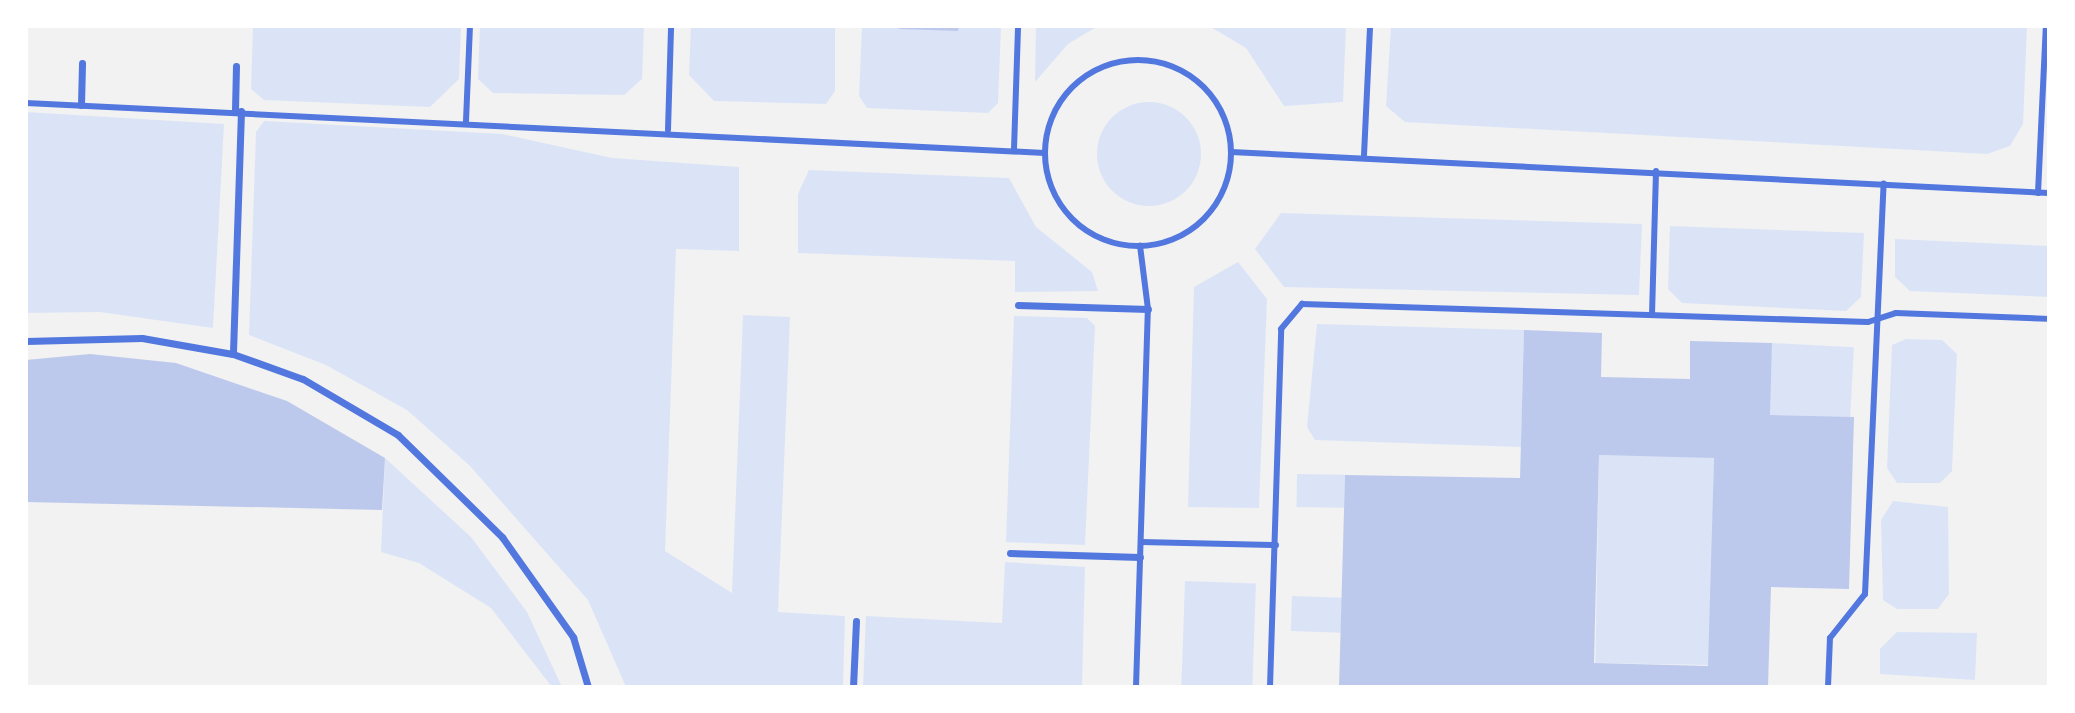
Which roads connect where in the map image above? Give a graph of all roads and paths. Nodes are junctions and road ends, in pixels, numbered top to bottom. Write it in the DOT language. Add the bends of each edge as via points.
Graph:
graph roads {
  1 [pos="470,26"];
  2 [pos="671,26"];
  3 [pos="1018,26"];
  4 [pos="1370,26"];
  5 [pos="2046,26"];
  6 [pos="82,63"];
  7 [pos="236,66"];
  8 [pos="26,103"];
  9 [pos="81,105"];
  10 [pos="238,111"];
  11 [pos="466,121"];
  12 [pos="668,130"];
  13 [pos="1014,149"];
  14 [pos="1231,152"];
  15 [pos="1045,153"];
  16 [pos="1364,155"];
  17 [pos="1656,171"];
  18 [pos="1884,183"];
  19 [pos="2038,193"];
  20 [pos="2049,193"];
  21 [pos="1140,246"];
  22 [pos="1018,305"];
  23 [pos="1148,309"];
  24 [pos="1652,315"];
  25 [pos="1879,318"];
  26 [pos="2049,319"];
  27 [pos="26,341"];
  28 [pos="233,354"];
  29 [pos="1141,542"];
  30 [pos="1276,545"];
  31 [pos="1010,553"];
  32 [pos="1140,557"];
  33 [pos="856,621"];
  34 [pos="588,687"];
  35 [pos="853,687"];
  36 [pos="1136,687"];
  37 [pos="1270,687"];
  38 [pos="1828,687"];
  1 -- 11 [label="lane"];
  2 -- 12 [label="lane"];
  3 -- 13 [label="lane"];
  4 -- 16 [label="lane"];
  5 -- 19 [label="lane"];
  6 -- 9 [label="street"];
  7 -- 10 [label="street"];
  8 -- 9 [label="lane"];
  9 -- 10 [label="lane"];
  10 -- 11 [label="lane"];
  10 -- 28 [label="street"];
  11 -- 12 [label="lane"];
  12 -- 13 [label="lane"];
  13 -- 15 [label="lane"];
  14 -- 15 [label="lane" via="1216,102 1199,82 1177,68 1125,61 1100,68 1059,102"];
  14 -- 16 [label="lane"];
  14 -- 21 [label="lane" via="1214,206 1194,227"];
  15 -- 21 [label="lane" via="1056,195 1084,229"];
  16 -- 17 [label="lane"];
  17 -- 18 [label="lane"];
  17 -- 24 [label="lane"];
  18 -- 19 [label="lane"];
  18 -- 25 [label="lane"];
  19 -- 20 [label="lane"];
  21 -- 23 [label="lane"];
  22 -- 23 [label="street"];
  23 -- 29 [label="lane"];
  24 -- 25 [label="lane"];
  24 -- 30 [label="lane" via="1302,304 1281,329"];
  25 -- 26 [label="lane"];
  25 -- 38 [label="lane" via="1865,594 1830,638"];
  27 -- 28 [label="street" via="142,338"];
  28 -- 34 [label="street" via="303,379 398,435 502,537 573,637"];
  29 -- 30 [label="lane"];
  29 -- 32 [label="lane"];
  30 -- 37 [label="lane"];
  31 -- 32 [label="street"];
  32 -- 36 [label="lane"];
  33 -- 35 [label="street"];
}
